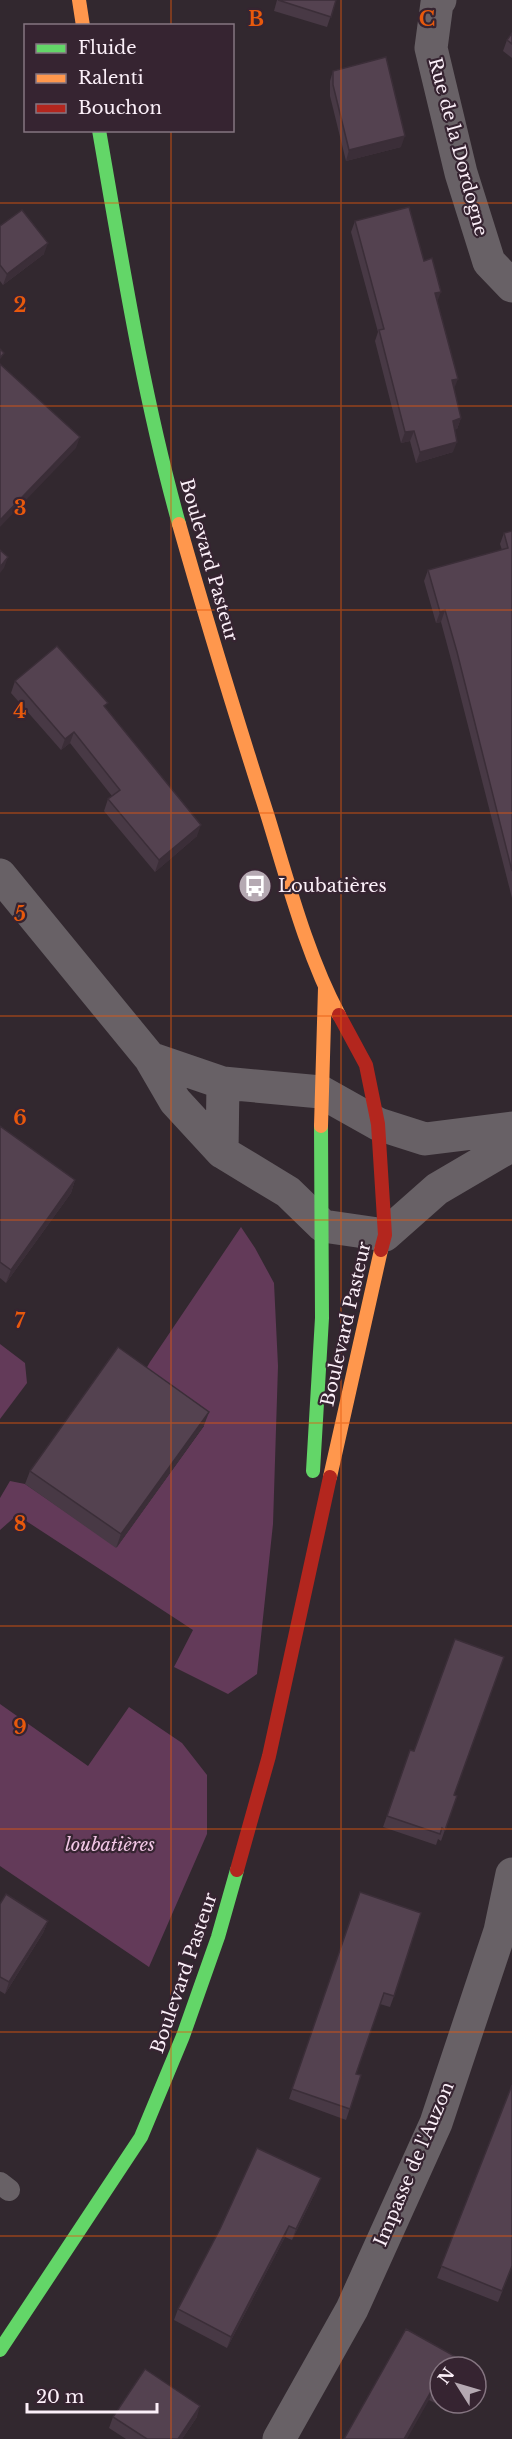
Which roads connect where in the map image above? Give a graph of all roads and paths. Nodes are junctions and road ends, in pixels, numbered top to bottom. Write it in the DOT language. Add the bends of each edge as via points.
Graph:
graph roads {
  1 [pos="79,0"];
  2 [pos="440,0"];
  3 [pos="83,24"];
  4 [pos="99,132"];
  5 [pos="512,286"];
  6 [pos="0,875"];
  7 [pos="325,988"];
  8 [pos="150,1058"];
  9 [pos="223,1083"];
  10 [pos="321,1092"];
  11 [pos="378,1124"];
  12 [pos="512,1128"];
  13 [pos="512,1145"];
  14 [pos="222,1152"];
  15 [pos="322,1226"];
  16 [pos="386,1235"];
  17 [pos="308,1568"];
  18 [pos="512,1874"];
  19 [pos="0,2350"];
  20 [pos="279,2439"];
  1 -- 3 [label="main road"];
  2 -- 5 [label="street, Rue de la Dordogne" via="431,48 461,173 489,262"];
  4 -- 7 [label="main road, Boulevard Pasteur" via="158,448 206,620"];
  6 -- 8 [label="street"];
  7 -- 10 [label="main road, Boulevard Pasteur"];
  7 -- 11 [label="main road, Boulevard Pasteur" via="366,1065"];
  8 -- 9 [label="street"];
  8 -- 14 [label="street" via="175,1101"];
  9 -- 10 [label="street"];
  9 -- 14 [label="street"];
  10 -- 11 [label="street"];
  10 -- 15 [label="main road, Boulevard Pasteur"];
  11 -- 12 [label="street" via="425,1139"];
  11 -- 16 [label="main road, Boulevard Pasteur"];
  13 -- 16 [label="street" via="437,1189"];
  14 -- 15 [label="street" via="288,1192"];
  15 -- 16 [label="street"];
  15 -- 17 [label="main road, Boulevard Pasteur" via="322,1318"];
  16 -- 17 [label="main road, Boulevard Pasteur"];
  17 -- 19 [label="main road, Boulevard Pasteur" via="269,1756 218,1937 183,2037 141,2137"];
  18 -- 20 [label="street, Impasse de l'Auzon" via="500,1931 436,2123 352,2308"];
}
